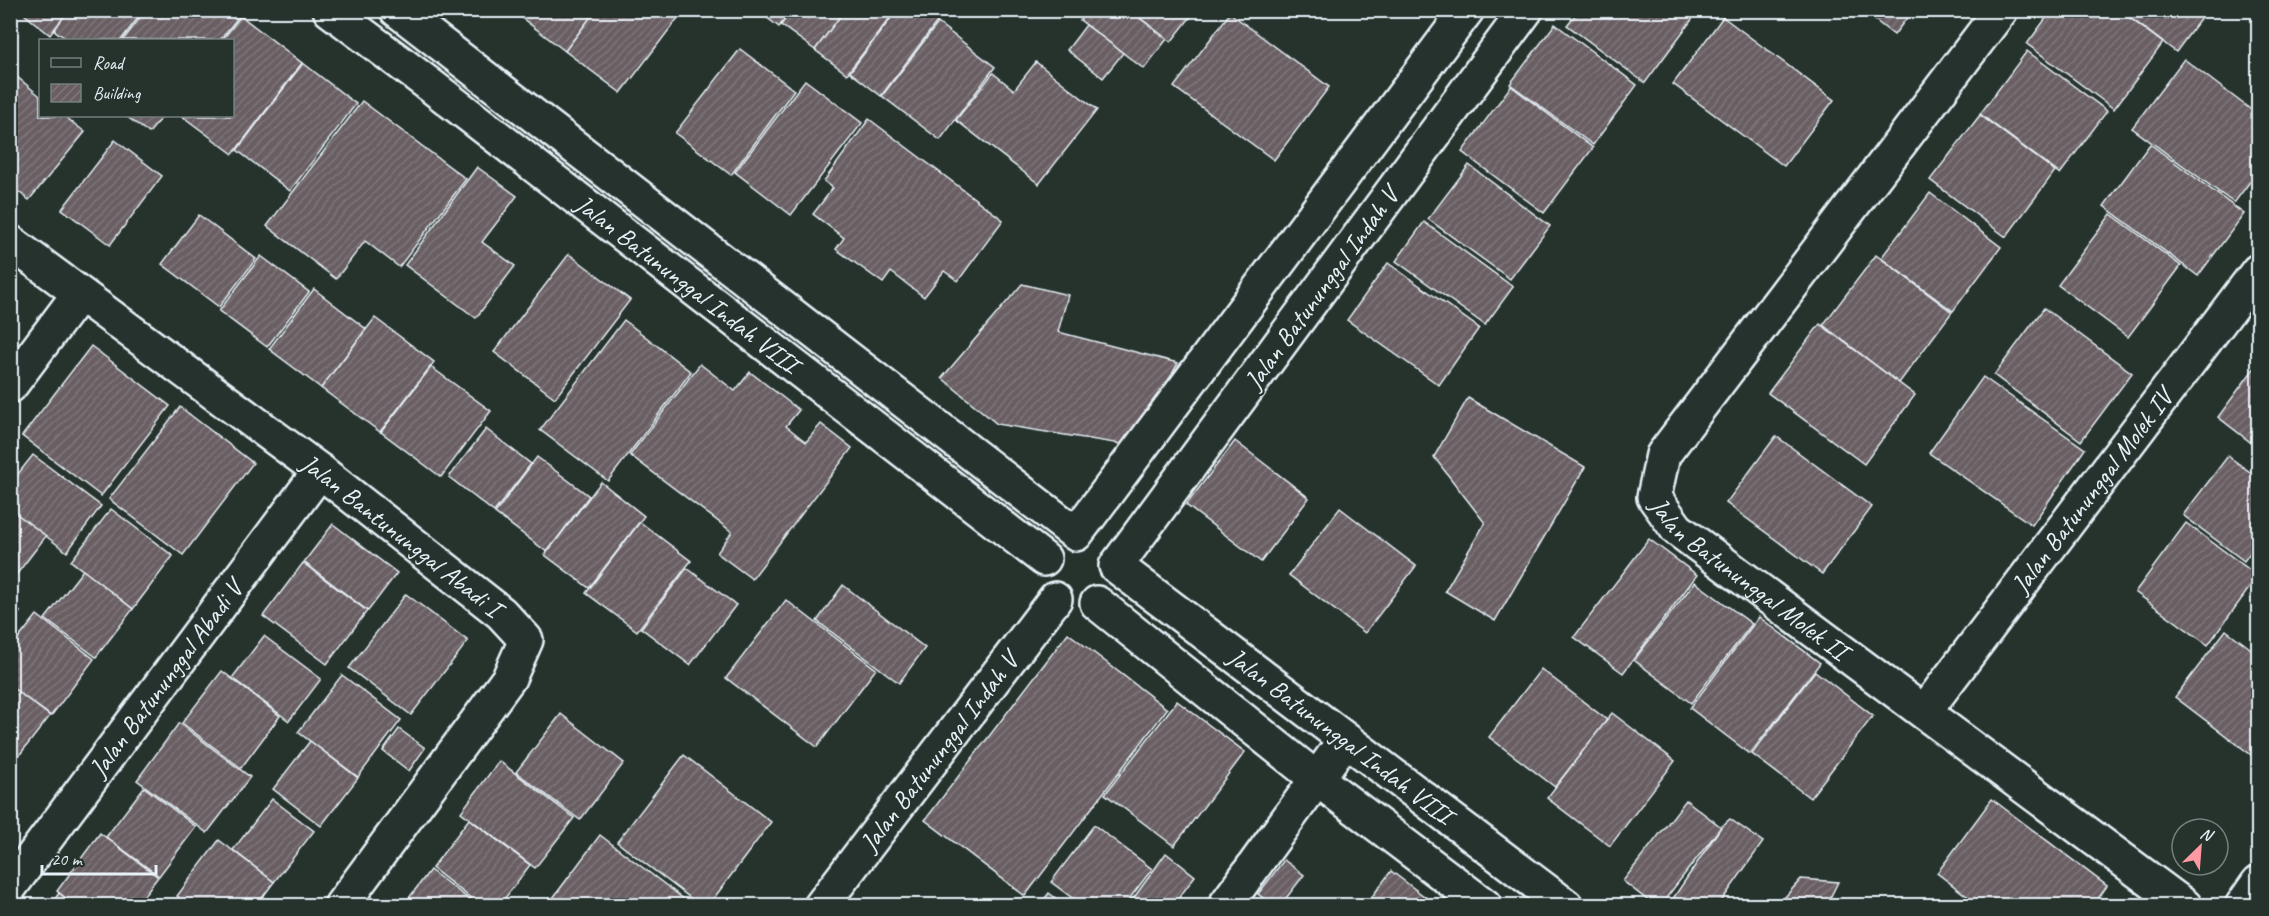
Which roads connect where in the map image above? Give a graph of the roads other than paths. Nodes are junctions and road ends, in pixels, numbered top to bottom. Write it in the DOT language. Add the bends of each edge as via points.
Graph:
graph roads {
  1 [pos="330,10"];
  2 [pos="397,10"];
  3 [pos="1467,10"];
  4 [pos="1526,10"];
  5 [pos="2001,10"];
  6 [pos="453,53"];
  7 [pos="430,85"];
  8 [pos="10,242"];
  9 [pos="2259,271"];
  10 [pos="79,294"];
  11 [pos="10,386"];
  12 [pos="320,471"];
  13 [pos="1076,534"];
  14 [pos="1044,559"];
  15 [pos="1116,566"];
  16 [pos="1055,599"];
  17 [pos="1097,603"];
  18 [pos="1925,711"];
  19 [pos="1345,740"];
  20 [pos="1317,779"];
  21 [pos="2259,883"];
  22 [pos="10,888"];
  23 [pos="341,906"];
  24 [pos="821,906"];
  25 [pos="1225,906"];
  26 [pos="1485,906"];
  27 [pos="1566,906"];
  28 [pos="2185,906"];
  29 [pos="2242,906"];
  1 -- 7 [label="street, Jalan Batununggal Indah VIII"];
  2 -- 6 [label="street, Jalan Batununggal Indah VIII"];
  3 -- 13 [label="street, Jalan Batununggal Indah V"];
  4 -- 15 [label="street, Jalan Batununggal Indah V"];
  5 -- 18 [label="street, Jalan Batununggal Molek II" via="1663,455 1654,497 1677,529"];
  6 -- 7 [label="street"];
  6 -- 13 [label="street, Jalan Batununggal Indah VIII"];
  7 -- 14 [label="street, Jalan Batununggal Indah VIII"];
  8 -- 10 [label="street, Jalan Bantununggal Abadi I"];
  9 -- 18 [label="street, Jalan Batununggal Molek IV"];
  10 -- 11 [label="street"];
  10 -- 12 [label="street, Jalan Bantununggal Abadi I"];
  12 -- 22 [label="street, Jalan Batununggal Abadi V"];
  12 -- 23 [label="street, Jalan Bantununggal Abadi I" via="501,613 526,640 509,678"];
  13 -- 14 [label="street" via="1050,546"];
  13 -- 15 [label="street" via="1090,535 1102,542 1112,553"];
  14 -- 16 [label="street" via="1042,574"];
  15 -- 17 [label="street" via="1108,594"];
  15 -- 19 [label="street, Jalan Batununggal Indah VIII"];
  16 -- 17 [label="street" via="1083,608"];
  16 -- 24 [label="street, Jalan Batununggal Indah V"];
  17 -- 20 [label="street, Jalan Batununggal Indah VIII"];
  18 -- 28 [label="street, Jalan Batununggal Molek II"];
  19 -- 20 [label="street"];
  19 -- 27 [label="street, Jalan Batununggal Indah VIII"];
  20 -- 25 [label="street"];
  20 -- 26 [label="street, Jalan Batununggal Indah VIII"];
  21 -- 29 [label="street"];
}
